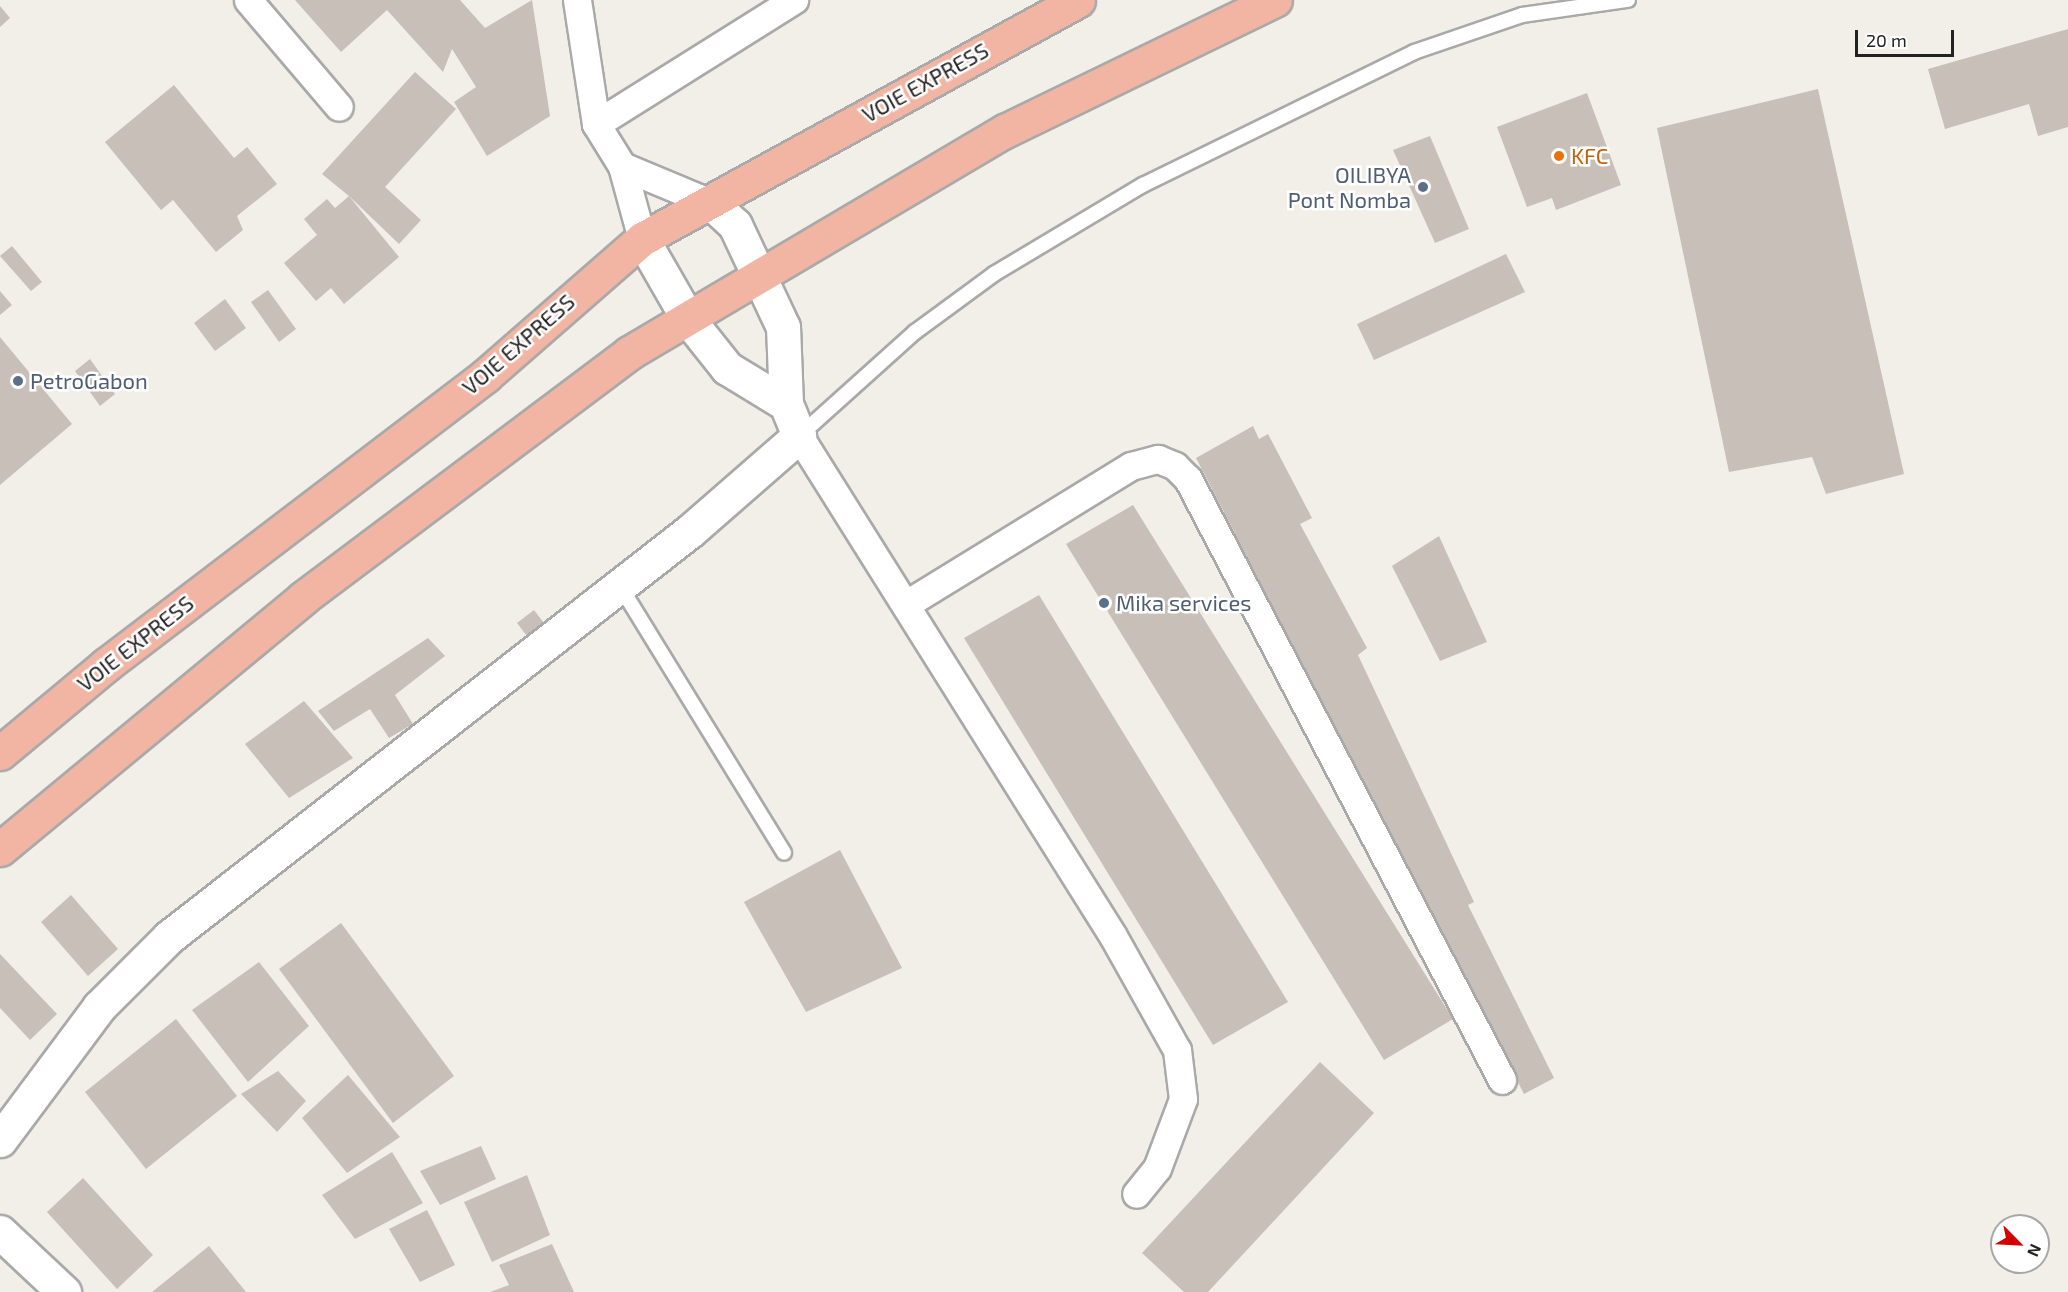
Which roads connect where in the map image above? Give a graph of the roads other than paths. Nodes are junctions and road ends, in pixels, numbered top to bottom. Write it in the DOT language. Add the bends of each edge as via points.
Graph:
graph roads {
  1 [pos="248,0"];
  2 [pos="577,0"];
  3 [pos="794,0"];
  4 [pos="1078,0"];
  5 [pos="1275,0"];
  6 [pos="1628,0"];
  7 [pos="339,107"];
  8 [pos="596,124"];
  9 [pos="622,166"];
  10 [pos="711,203"];
  11 [pos="642,239"];
  12 [pos="762,276"];
  13 [pos="688,319"];
  14 [pos="786,404"];
  15 [pos="799,436"];
  16 [pos="620,586"];
  17 [pos="908,603"];
  18 [pos="0,753"];
  19 [pos="0,849"];
  20 [pos="784,853"];
  21 [pos="1502,1080"];
  22 [pos="0,1140"];
  23 [pos="1136,1194"];
  24 [pos="0,1232"];
  25 [pos="64,1292"];
  1 -- 7 [label="street"];
  2 -- 8 [label="street"];
  3 -- 8 [label="street"];
  4 -- 10 [label="highway, VOIE EXPRESS"];
  5 -- 12 [label="highway" via="1005,131"];
  6 -- 15 [label="lane" via="1522,15 1414,52 1143,185 994,274 915,332"];
  8 -- 9 [label="street"];
  9 -- 10 [label="street"];
  9 -- 11 [label="street"];
  10 -- 11 [label="highway, VOIE EXPRESS"];
  10 -- 12 [label="street" via="735,225"];
  11 -- 13 [label="street"];
  11 -- 18 [label="highway, VOIE EXPRESS" via="485,376 106,665"];
  12 -- 13 [label="highway"];
  12 -- 14 [label="street" via="783,327"];
  13 -- 14 [label="street" via="727,368"];
  13 -- 19 [label="highway" via="620,360 303,598"];
  14 -- 15 [label="street"];
  15 -- 16 [label="street"];
  15 -- 17 [label="street"];
  16 -- 20 [label="lane"];
  16 -- 22 [label="street" via="169,937 99,1007"];
  17 -- 21 [label="street" via="1131,466 1158,459 1175,466 1188,479"];
  17 -- 23 [label="street" via="1178,1050 1183,1099 1157,1168"];
  24 -- 25 [label="street"];
}
